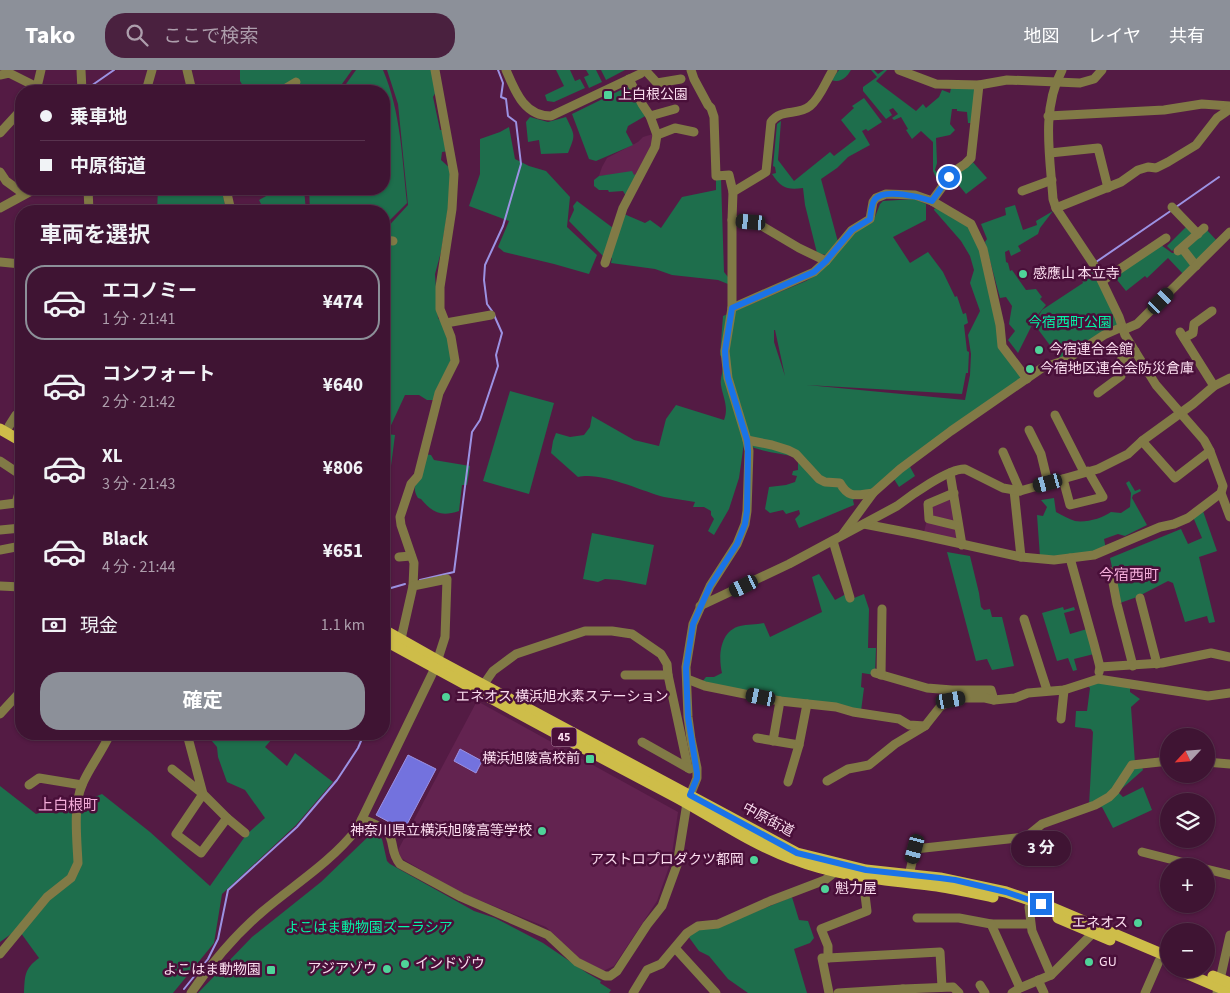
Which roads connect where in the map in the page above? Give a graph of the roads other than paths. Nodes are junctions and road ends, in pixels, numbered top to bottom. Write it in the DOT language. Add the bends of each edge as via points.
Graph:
graph roads {
  1 [pos="41,70"];
  2 [pos="81,70"];
  3 [pos="152,70"];
  4 [pos="187,70"];
  5 [pos="435,70"];
  6 [pos="506,70"];
  7 [pos="645,70"];
  8 [pos="691,70"];
  9 [pos="833,70"];
  10 [pos="899,70"];
  11 [pos="1062,70"];
  12 [pos="1102,70"];
  13 [pos="0,75"];
  14 [pos="629,79"];
  15 [pos="681,79"];
  16 [pos="296,82"];
  17 [pos="1055,83"];
  18 [pos="28,85"];
  19 [pos="36,85"];
  20 [pos="82,85"];
  21 [pos="148,85"];
  22 [pos="191,85"];
  23 [pos="291,85"];
  24 [pos="979,85"];
  25 [pos="1230,108"];
  26 [pos="675,110"];
  27 [pos="15,116"];
  28 [pos="650,116"];
  29 [pos="1048,116"];
  30 [pos="1,130"];
  31 [pos="694,132"];
  32 [pos="657,135"];
  33 [pos="1050,154"];
  34 [pos="0,172"];
  35 [pos="1052,180"];
  36 [pos="15,188"];
  37 [pos="1108,188"];
  38 [pos="1022,191"];
  39 [pos="734,192"];
  40 [pos="22,195"];
  41 [pos="932,201"];
  42 [pos="1172,207"];
  43 [pos="0,208"];
  44 [pos="1056,208"];
  45 [pos="732,220"];
  46 [pos="1230,232"];
  47 [pos="1164,242"];
  48 [pos="826,261"];
  49 [pos="0,262"];
  50 [pos="15,263"];
  51 [pos="605,263"];
  52 [pos="1196,266"];
  53 [pos="1102,281"];
  54 [pos="732,308"];
  55 [pos="1212,311"];
  56 [pos="491,315"];
  57 [pos="446,323"];
  58 [pos="1122,329"];
  59 [pos="1135,351"];
  60 [pos="1230,378"];
  61 [pos="1027,379"];
  62 [pos="1214,386"];
  63 [pos="1098,394"];
  64 [pos="1180,412"];
  65 [pos="1055,415"];
  66 [pos="15,416"];
  67 [pos="3,425"];
  68 [pos="15,430"];
  69 [pos="1029,430"];
  70 [pos="15,435"];
  71 [pos="747,440"];
  72 [pos="1142,441"];
  73 [pos="1210,451"];
  74 [pos="1003,452"];
  75 [pos="0,461"];
  76 [pos="15,471"];
  77 [pos="1086,472"];
  78 [pos="950,473"];
  79 [pos="1063,479"];
  80 [pos="1048,483"];
  81 [pos="1225,488"];
  82 [pos="1017,490"];
  83 [pos="873,493"];
  84 [pos="954,493"];
  85 [pos="15,503"];
  86 [pos="0,505"];
  87 [pos="1230,516"];
  88 [pos="864,524"];
  89 [pos="958,526"];
  90 [pos="15,529"];
  91 [pos="0,530"];
  92 [pos="842,535"];
  93 [pos="833,541"];
  94 [pos="962,545"];
  95 [pos="15,547"];
  96 [pos="0,550"];
  97 [pos="412,556"];
  98 [pos="1021,557"];
  99 [pos="399,558"];
  100 [pos="1070,558"];
  101 [pos="1111,572"];
  102 [pos="0,586"];
  103 [pos="413,586"];
  104 [pos="15,587"];
  105 [pos="850,598"];
  106 [pos="1140,598"];
  107 [pos="700,606"];
  108 [pos="882,608"];
  109 [pos="1024,619"];
  110 [pos="390,633"];
  111 [pos="401,639"];
  112 [pos="390,643"];
  113 [pos="1230,657"];
  114 [pos="436,664"];
  115 [pos="1157,664"];
  116 [pos="1133,666"];
  117 [pos="1100,667"];
  118 [pos="625,675"];
  119 [pos="668,675"];
  120 [pos="687,679"];
  121 [pos="1098,679"];
  122 [pos="484,684"];
  123 [pos="1047,690"];
  124 [pos="1064,690"];
  125 [pos="1230,693"];
  126 [pos="15,698"];
  127 [pos="994,700"];
  128 [pos="780,701"];
  129 [pos="806,704"];
  130 [pos="0,714"];
  131 [pos="1060,719"];
  132 [pos="925,726"];
  133 [pos="757,738"];
  134 [pos="108,740"];
  135 [pos="189,740"];
  136 [pos="773,741"];
  137 [pos="642,742"];
  138 [pos="799,745"];
  139 [pos="1160,762"];
  140 [pos="1215,763"];
  141 [pos="1230,764"];
  142 [pos="172,768"];
  143 [pos="688,768"];
  144 [pos="697,773"];
  145 [pos="839,774"];
  146 [pos="827,781"];
  147 [pos="788,782"];
  148 [pos="837,784"];
  149 [pos="29,785"];
  150 [pos="82,785"];
  151 [pos="203,794"];
  152 [pos="691,801"];
  153 [pos="705,808"];
  154 [pos="227,818"];
  155 [pos="362,819"];
  156 [pos="245,833"];
  157 [pos="1142,852"];
  158 [pos="1166,858"];
  159 [pos="1215,871"];
  160 [pos="835,872"];
  161 [pos="1230,875"];
  162 [pos="867,878"];
  163 [pos="908,879"];
  164 [pos="1029,907"];
  165 [pos="916,918"];
  166 [pos="990,924"];
  167 [pos="1030,924"];
  168 [pos="1092,933"];
  169 [pos="1230,935"];
  170 [pos="675,948"];
  171 [pos="0,954"];
  172 [pos="828,958"];
  173 [pos="1160,958"];
  174 [pos="1160,959"];
  175 [pos="1160,970"];
  176 [pos="1051,975"];
  177 [pos="1201,978"];
  178 [pos="1210,978"];
  179 [pos="1038,980"];
  180 [pos="1221,985"];
  181 [pos="942,987"];
  182 [pos="1016,990"];
  183 [pos="711,991"];
  184 [pos="903,991"];
  185 [pos="1230,992"];
  186 [pos="191,993"];
  187 [pos="634,993"];
  188 [pos="829,993"];
  189 [pos="838,993"];
  190 [pos="959,993"];
  191 [pos="1044,993"];
  192 [pos="1145,993"];
  1 -- 19 [label="street"];
  2 -- 20 [label="street"];
  3 -- 21 [label="street"];
  4 -- 22 [label="street"];
  5 -- 57 [label="street" via="454,174 440,287 440,309"];
  6 -- 14 [label="street" via="525,106 543,116 556,115"];
  7 -- 14 [label="street"];
  7 -- 15 [label="street" via="657,83"];
  8 -- 39 [label="street" via="714,117 716,176 729,175"];
  9 -- 39 [label="street" via="809,107 774,117 766,172"];
  10 -- 24 [label="street" via="936,84"];
  11 -- 17 [label="street"];
  12 -- 17 [label="street" via="1098,76 1080,83"];
  13 -- 18 [label="street" via="9,73"];
  14 -- 28 [label="street"];
  16 -- 23 [label="street"];
  17 -- 24 [label="street" via="1007,80"];
  17 -- 29 [label="street"];
  24 -- 41 [label="street" via="971,158 953,172"];
  25 -- 29 [label="street" via="1202,104 1164,110"];
  25 -- 37 [label="street" via="1217,118 1196,145 1156,168 1138,170"];
  26 -- 28 [label="street"];
  27 -- 30 [label="street"];
  28 -- 32 [label="street"];
  29 -- 33 [label="street"];
  31 -- 32 [label="street" via="675,128"];
  32 -- 51 [label="street" via="655,147 623,208"];
  33 -- 35 [label="street"];
  33 -- 37 [label="street" via="1098,148"];
  34 -- 36 [label="street"];
  35 -- 38 [label="street"];
  35 -- 44 [label="street"];
  37 -- 44 [label="street"];
  39 -- 45 [label="street"];
  40 -- 43 [label="street"];
  41 -- 48 [label="street" via="915,195 886,194 876,198 870,219 852,230"];
  41 -- 61 [label="street" via="971,224 980,239 1002,346"];
  42 -- 52 [label="street" via="1201,231 1180,250"];
  44 -- 53 [label="street" via="1083,246"];
  45 -- 48 [label="street" via="762,226"];
  45 -- 54 [label="street"];
  46 -- 52 [label="street"];
  47 -- 53 [label="street"];
  48 -- 54 [label="street" via="814,272"];
  49 -- 50 [label="street"];
  52 -- 58 [label="street" via="1137,324"];
  53 -- 58 [label="street"];
  54 -- 71 [label="street" via="725,351 726,366"];
  55 -- 62 [label="street" via="1194,324 1193,333 1182,335"];
  56 -- 57 [label="street"];
  57 -- 97 [label="street" via="455,361 439,394 418,476 411,484 400,517"];
  58 -- 59 [label="street"];
  58 -- 61 [label="street" via="1104,335 1066,360 1046,366"];
  59 -- 63 [label="street" via="1121,360 1121,376"];
  59 -- 64 [label="street" via="1156,385"];
  60 -- 62 [label="street"];
  61 -- 83 [label="street" via="951,431"];
  62 -- 64 [label="street"];
  64 -- 72 [label="street"];
  64 -- 73 [label="street"];
  65 -- 77 [label="street"];
  66 -- 67 [label="street"];
  67 -- 68 [label="main road"];
  67 -- 70 [label="main road"];
  69 -- 80 [label="street" via="1041,454"];
  71 -- 83 [label="street" via="796,454 819,479 840,483 845,492 855,496"];
  71 -- 107 [label="street" via="745,524 737,544"];
  72 -- 73 [label="street" via="1175,478"];
  72 -- 77 [label="street" via="1114,462"];
  73 -- 81 [label="street"];
  74 -- 82 [label="street"];
  75 -- 76 [label="street"];
  77 -- 79 [label="street"];
  77 -- 79 [label="street" via="1103,497 1070,505"];
  78 -- 82 [label="street" via="965,470 1003,488"];
  78 -- 84 [label="street"];
  78 -- 88 [label="street"];
  79 -- 80 [label="street"];
  80 -- 82 [label="street"];
  81 -- 87 [label="street"];
  81 -- 100 [label="street" via="1188,518 1094,555"];
  82 -- 98 [label="street"];
  83 -- 92 [label="street"];
  84 -- 89 [label="street"];
  84 -- 89 [label="street" via="928,504 929,519"];
  85 -- 86 [label="street"];
  88 -- 92 [label="street"];
  88 -- 94 [label="street"];
  89 -- 94 [label="street"];
  90 -- 91 [label="street"];
  92 -- 93 [label="street"];
  93 -- 105 [label="street"];
  93 -- 107 [label="street"];
  94 -- 98 [label="street"];
  95 -- 96 [label="street"];
  97 -- 99 [label="street"];
  97 -- 103 [label="street"];
  98 -- 100 [label="street"];
  100 -- 117 [label="street"];
  101 -- 116 [label="street"];
  102 -- 104 [label="street"];
  103 -- 111 [label="street"];
  103 -- 114 [label="street" via="447,579 445,636"];
  106 -- 115 [label="street"];
  107 -- 120 [label="street" via="693,624"];
  108 -- 127 [label="street" via="878,674 927,688 991,690"];
  109 -- 123 [label="street"];
  110 -- 111 [label="main road, 中原街道 / 45"];
  111 -- 114 [label="main road, 中原街道 / 45"];
  112 -- 114 [label="main road, 中原街道 / 45"];
  113 -- 115 [label="street" via="1211,653"];
  114 -- 122 [label="main road, 中原街道 / 45"];
  114 -- 152 [label="main road, 中原街道 / 45"];
  114 -- 155 [label="street"];
  115 -- 116 [label="street"];
  116 -- 117 [label="street"];
  117 -- 121 [label="street"];
  118 -- 119 [label="street"];
  119 -- 122 [label="street" via="667,664 661,654 632,634 585,631 516,654 494,671"];
  119 -- 143 [label="street"];
  120 -- 128 [label="street" via="705,686"];
  120 -- 144 [label="street" via="688,717"];
  121 -- 124 [label="street"];
  121 -- 125 [label="street" via="1208,696"];
  122 -- 152 [label="main road, 中原街道 / 45"];
  123 -- 124 [label="street"];
  123 -- 127 [label="street"];
  124 -- 131 [label="street"];
  126 -- 130 [label="street"];
  127 -- 132 [label="street" via="951,700 940,707"];
  128 -- 129 [label="street"];
  128 -- 136 [label="street"];
  129 -- 132 [label="street" via="836,707"];
  129 -- 138 [label="street"];
  132 -- 145 [label="street" via="869,765"];
  133 -- 136 [label="street"];
  134 -- 150 [label="street"];
  135 -- 151 [label="street"];
  136 -- 138 [label="street"];
  137 -- 143 [label="street"];
  138 -- 147 [label="street"];
  139 -- 163 [label="street" via="1132,765 1109,797 1042,824 1026,837 915,849"];
  140 -- 141 [label="street"];
  142 -- 151 [label="street"];
  143 -- 144 [label="street"];
  144 -- 152 [label="street"];
  145 -- 146 [label="street"];
  145 -- 148 [label="street"];
  149 -- 150 [label="street" via="39,778"];
  150 -- 171 [label="street" via="77,808 78,863 75,871 47,897"];
  151 -- 154 [label="street"];
  151 -- 154 [label="street" via="176,834 201,853"];
  152 -- 153 [label="main road, 中原街道 / 45"];
  152 -- 155 [label="street" via="677,865 662,906 617,971 610,976 577,962 548,935 461,897 400,864 394,856 388,833"];
  153 -- 160 [label="main road, 中原街道 / 45" via="764,847"];
  153 -- 163 [label="main road, 中原街道 / 45" via="797,853"];
  154 -- 156 [label="street"];
  155 -- 186 [label="street" via="342,847 248,924"];
  157 -- 158 [label="street"];
  159 -- 161 [label="street"];
  160 -- 162 [label="main road, 中原街道 / 45"];
  160 -- 170 [label="street" via="825,880 718,924 698,926 687,933"];
  162 -- 163 [label="main road, 中原街道 / 45"];
  162 -- 172 [label="street" via="867,910 821,929 828,946"];
  163 -- 164 [label="main road, 中原街道 / 45" via="1002,898"];
  163 -- 173 [label="main road, 中原街道 / 45" via="940,878 1029,899"];
  164 -- 167 [label="street"];
  164 -- 168 [label="main road, 中原街道 / 45"];
  165 -- 166 [label="street" via="959,918"];
  166 -- 167 [label="street"];
  166 -- 182 [label="street"];
  167 -- 176 [label="street"];
  168 -- 174 [label="main road, 中原街道 / 45"];
  168 -- 176 [label="street"];
  169 -- 180 [label="street"];
  170 -- 183 [label="street"];
  170 -- 187 [label="street" via="661,964 647,970"];
  172 -- 181 [label="street" via="940,952"];
  172 -- 188 [label="street" via="822,958"];
  175 -- 192 [label="street"];
  176 -- 179 [label="street"];
  177 -- 180 [label="main road"];
  178 -- 180 [label="main road"];
  179 -- 182 [label="street"];
  179 -- 191 [label="street"];
  180 -- 185 [label="main road"];
  181 -- 184 [label="street"];
  181 -- 190 [label="street" via="953,987"];
  184 -- 189 [label="street"];
}
